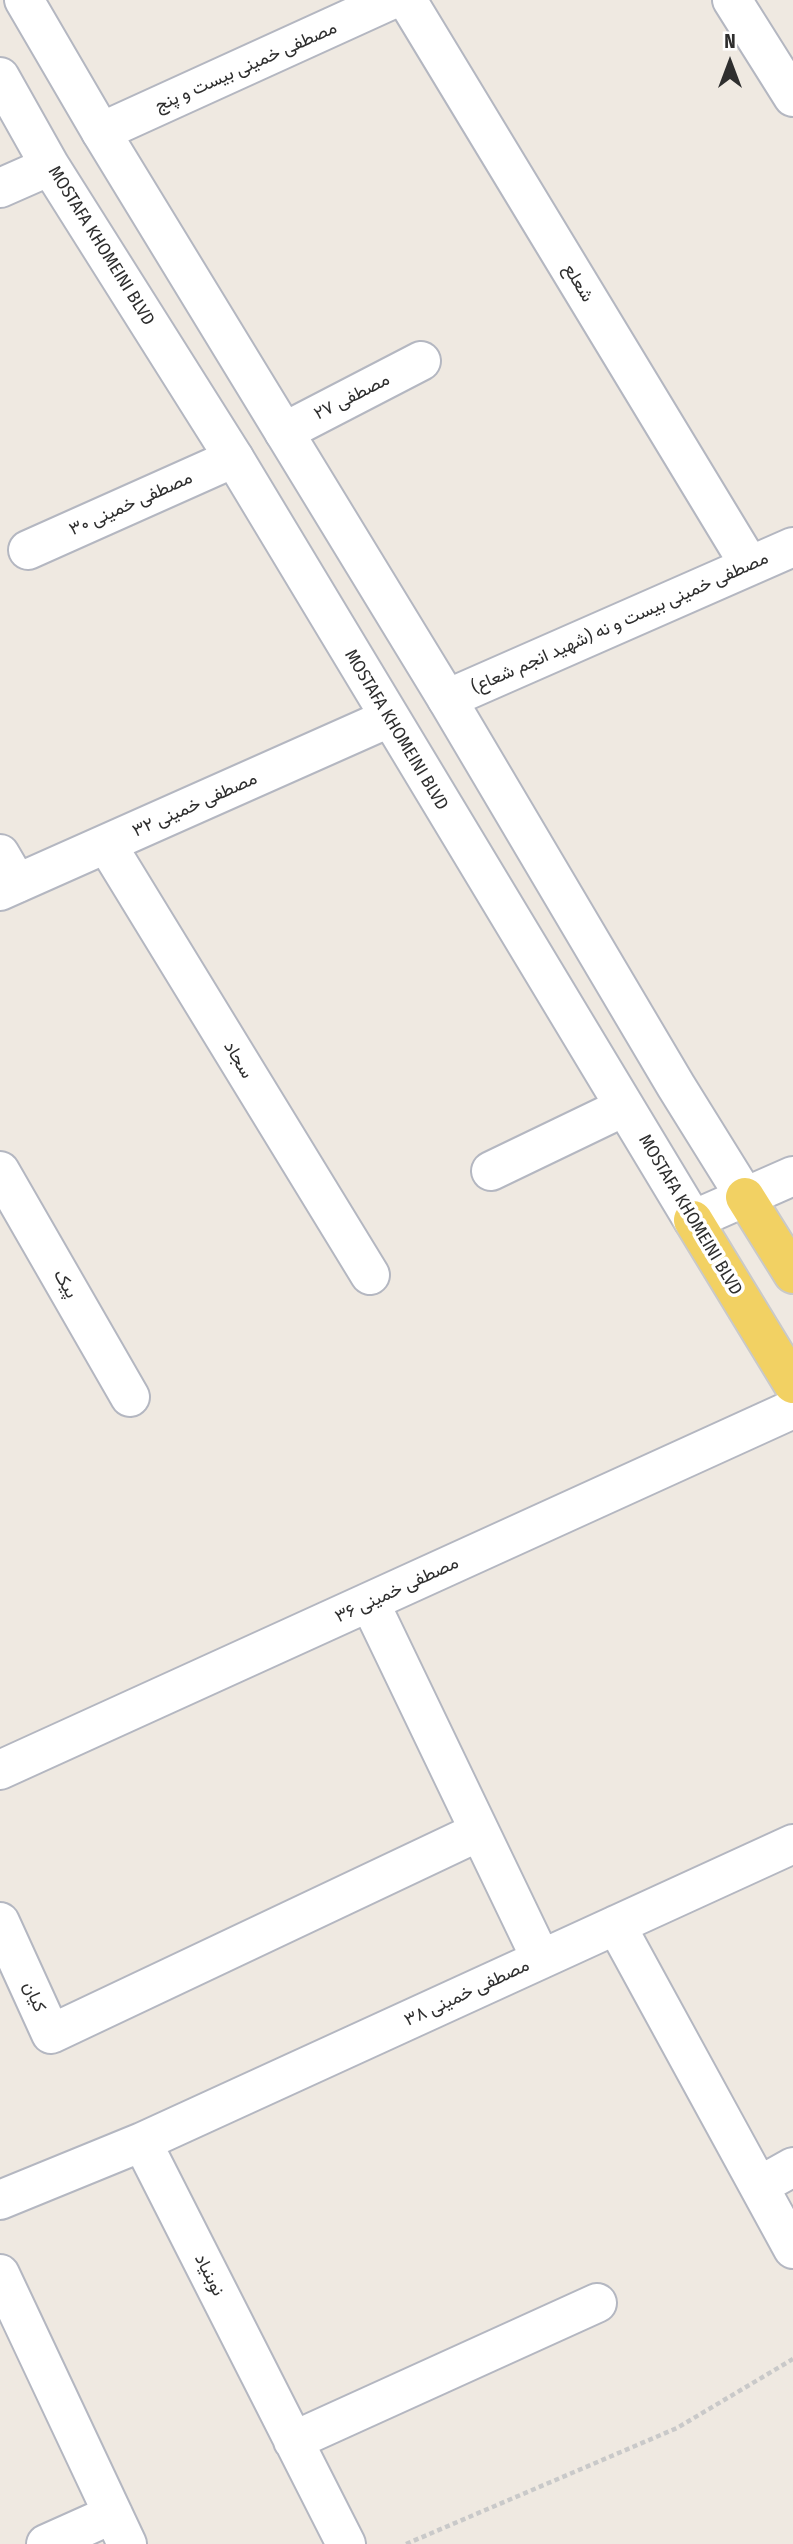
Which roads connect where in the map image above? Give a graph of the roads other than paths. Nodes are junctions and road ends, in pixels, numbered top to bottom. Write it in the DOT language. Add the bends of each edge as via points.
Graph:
graph roads {
  1 [pos="24,0"];
  2 [pos="391,0"];
  3 [pos="407,0"];
  4 [pos="732,0"];
  5 [pos="0,76"];
  6 [pos="793,97"];
  7 [pos="101,132"];
  8 [pos="50,166"];
  9 [pos="0,188"];
  10 [pos="421,361"];
  11 [pos="284,432"];
  12 [pos="234,458"];
  13 [pos="793,547"];
  14 [pos="28,550"];
  15 [pos="750,566"];
  16 [pos="447,699"];
  17 [pos="389,718"];
  18 [pos="107,845"];
  19 [pos="6,876"];
  20 [pos="624,1107"];
  21 [pos="0,1171"];
  22 [pos="491,1171"];
  23 [pos="793,1176"];
  24 [pos="745,1197"];
  25 [pos="693,1220"];
  26 [pos="793,1274"];
  27 [pos="370,1275"];
  28 [pos="793,1384"];
  29 [pos="130,1397"];
  30 [pos="793,1409"];
  31 [pos="370,1603"];
  32 [pos="0,1770"];
  33 [pos="478,1832"];
  34 [pos="793,1844"];
  35 [pos="0,1922"];
  36 [pos="616,1925"];
  37 [pos="541,1959"];
  38 [pos="142,2142"];
  39 [pos="793,2167"];
  40 [pos="759,2186"];
  41 [pos="0,2200"];
  42 [pos="793,2249"];
  43 [pos="0,2274"];
  44 [pos="597,2303"];
  45 [pos="293,2441"];
  46 [pos="120,2529"];
  47 [pos="46,2544"];
  48 [pos="346,2544"];
  1 -- 7 [label="street"];
  2 -- 7 [label="street, مصطفی خمینی بیست و پنج"];
  3 -- 15 [label="street, شعلع"];
  4 -- 6 [label="street"];
  5 -- 8 [label="street, MOSTAFA KHOMEINI BLVD"];
  7 -- 11 [label="street"];
  8 -- 9 [label="street"];
  8 -- 12 [label="street, MOSTAFA KHOMEINI BLVD"];
  10 -- 11 [label="street, مصطفی ۲۷"];
  11 -- 16 [label="street"];
  12 -- 14 [label="street, مصطفی خمینی ۳۰"];
  12 -- 17 [label="street, MOSTAFA KHOMEINI BLVD"];
  13 -- 15 [label="street, مصطفی خمینی بیست و نه (شهید انجم شعاع)"];
  15 -- 16 [label="street, مصطفی خمینی بیست و نه (شهید انجم شعاع)"];
  16 -- 24 [label="street"];
  17 -- 18 [label="street, مصطفی خمینی ۳۲"];
  17 -- 20 [label="street, MOSTAFA KHOMEINI BLVD"];
  18 -- 19 [label="street, مصطفی خمینی ۳۲"];
  18 -- 27 [label="street, سجاد"];
  20 -- 22 [label="street"];
  20 -- 25 [label="street, MOSTAFA KHOMEINI BLVD"];
  21 -- 29 [label="street, پیک"];
  23 -- 24 [label="street"];
  24 -- 25 [label="street"];
  24 -- 26 [label="main road"];
  25 -- 28 [label="main road, MOSTAFA KHOMEINI BLVD"];
  30 -- 31 [label="street, مصطفی خمینی ۳۶"];
  31 -- 32 [label="street, مصطفی خمینی ۳۶"];
  31 -- 33 [label="street"];
  33 -- 35 [label="street, کیان" via="51,2034"];
  33 -- 37 [label="street"];
  34 -- 36 [label="street, مصطفی خمینی ۳۸"];
  36 -- 37 [label="street, مصطفی خمینی ۳۸"];
  36 -- 40 [label="street"];
  37 -- 38 [label="street, مصطفی خمینی ۳۸"];
  38 -- 41 [label="street"];
  38 -- 45 [label="street, نوبنیاد"];
  39 -- 40 [label="street"];
  40 -- 42 [label="street"];
  43 -- 46 [label="street"];
  44 -- 45 [label="street"];
  45 -- 48 [label="street, نوبنیاد"];
  46 -- 47 [label="street"];
}
